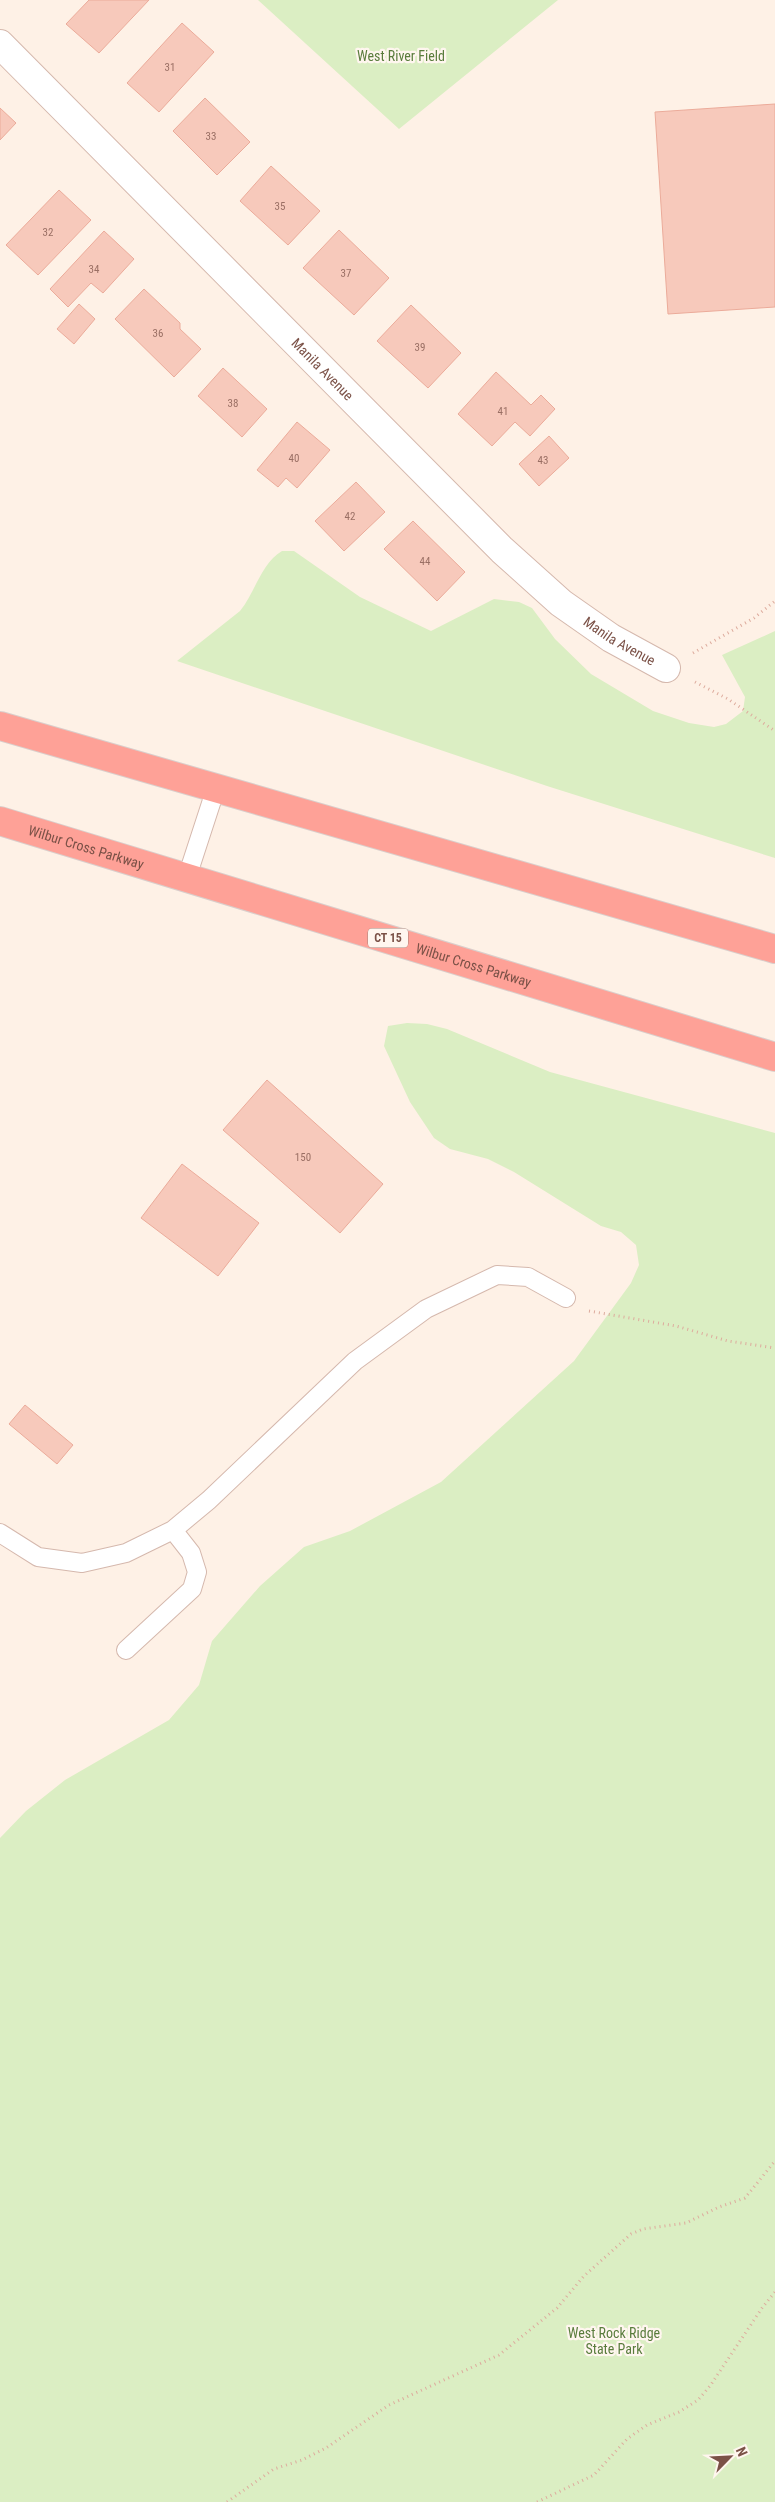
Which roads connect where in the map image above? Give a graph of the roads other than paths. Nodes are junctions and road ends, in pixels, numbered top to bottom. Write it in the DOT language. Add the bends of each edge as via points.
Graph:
graph roads {
  1 [pos="0,44"];
  2 [pos="666,668"];
  3 [pos="0,726"];
  4 [pos="216,788"];
  5 [pos="0,821"];
  6 [pos="187,877"];
  7 [pos="775,949"];
  8 [pos="775,1057"];
  9 [pos="566,1298"];
  10 [pos="173,1530"];
  11 [pos="0,1533"];
  12 [pos="126,1650"];
  1 -- 2 [label="street, Manila Avenue" via="502,550 561,603 611,638"];
  3 -- 4 [label="highway"];
  4 -- 6 [label="lane"];
  4 -- 7 [label="highway"];
  5 -- 6 [label="highway, Wilbur Cross Parkway / CT 15"];
  6 -- 8 [label="highway, Wilbur Cross Parkway / CT 15"];
  9 -- 10 [label="lane" via="528,1277 497,1275 426,1309 355,1361 209,1500"];
  10 -- 11 [label="lane" via="126,1553 82,1563 38,1557"];
  10 -- 12 [label="lane" via="190,1553 198,1572 192,1589"];
}
